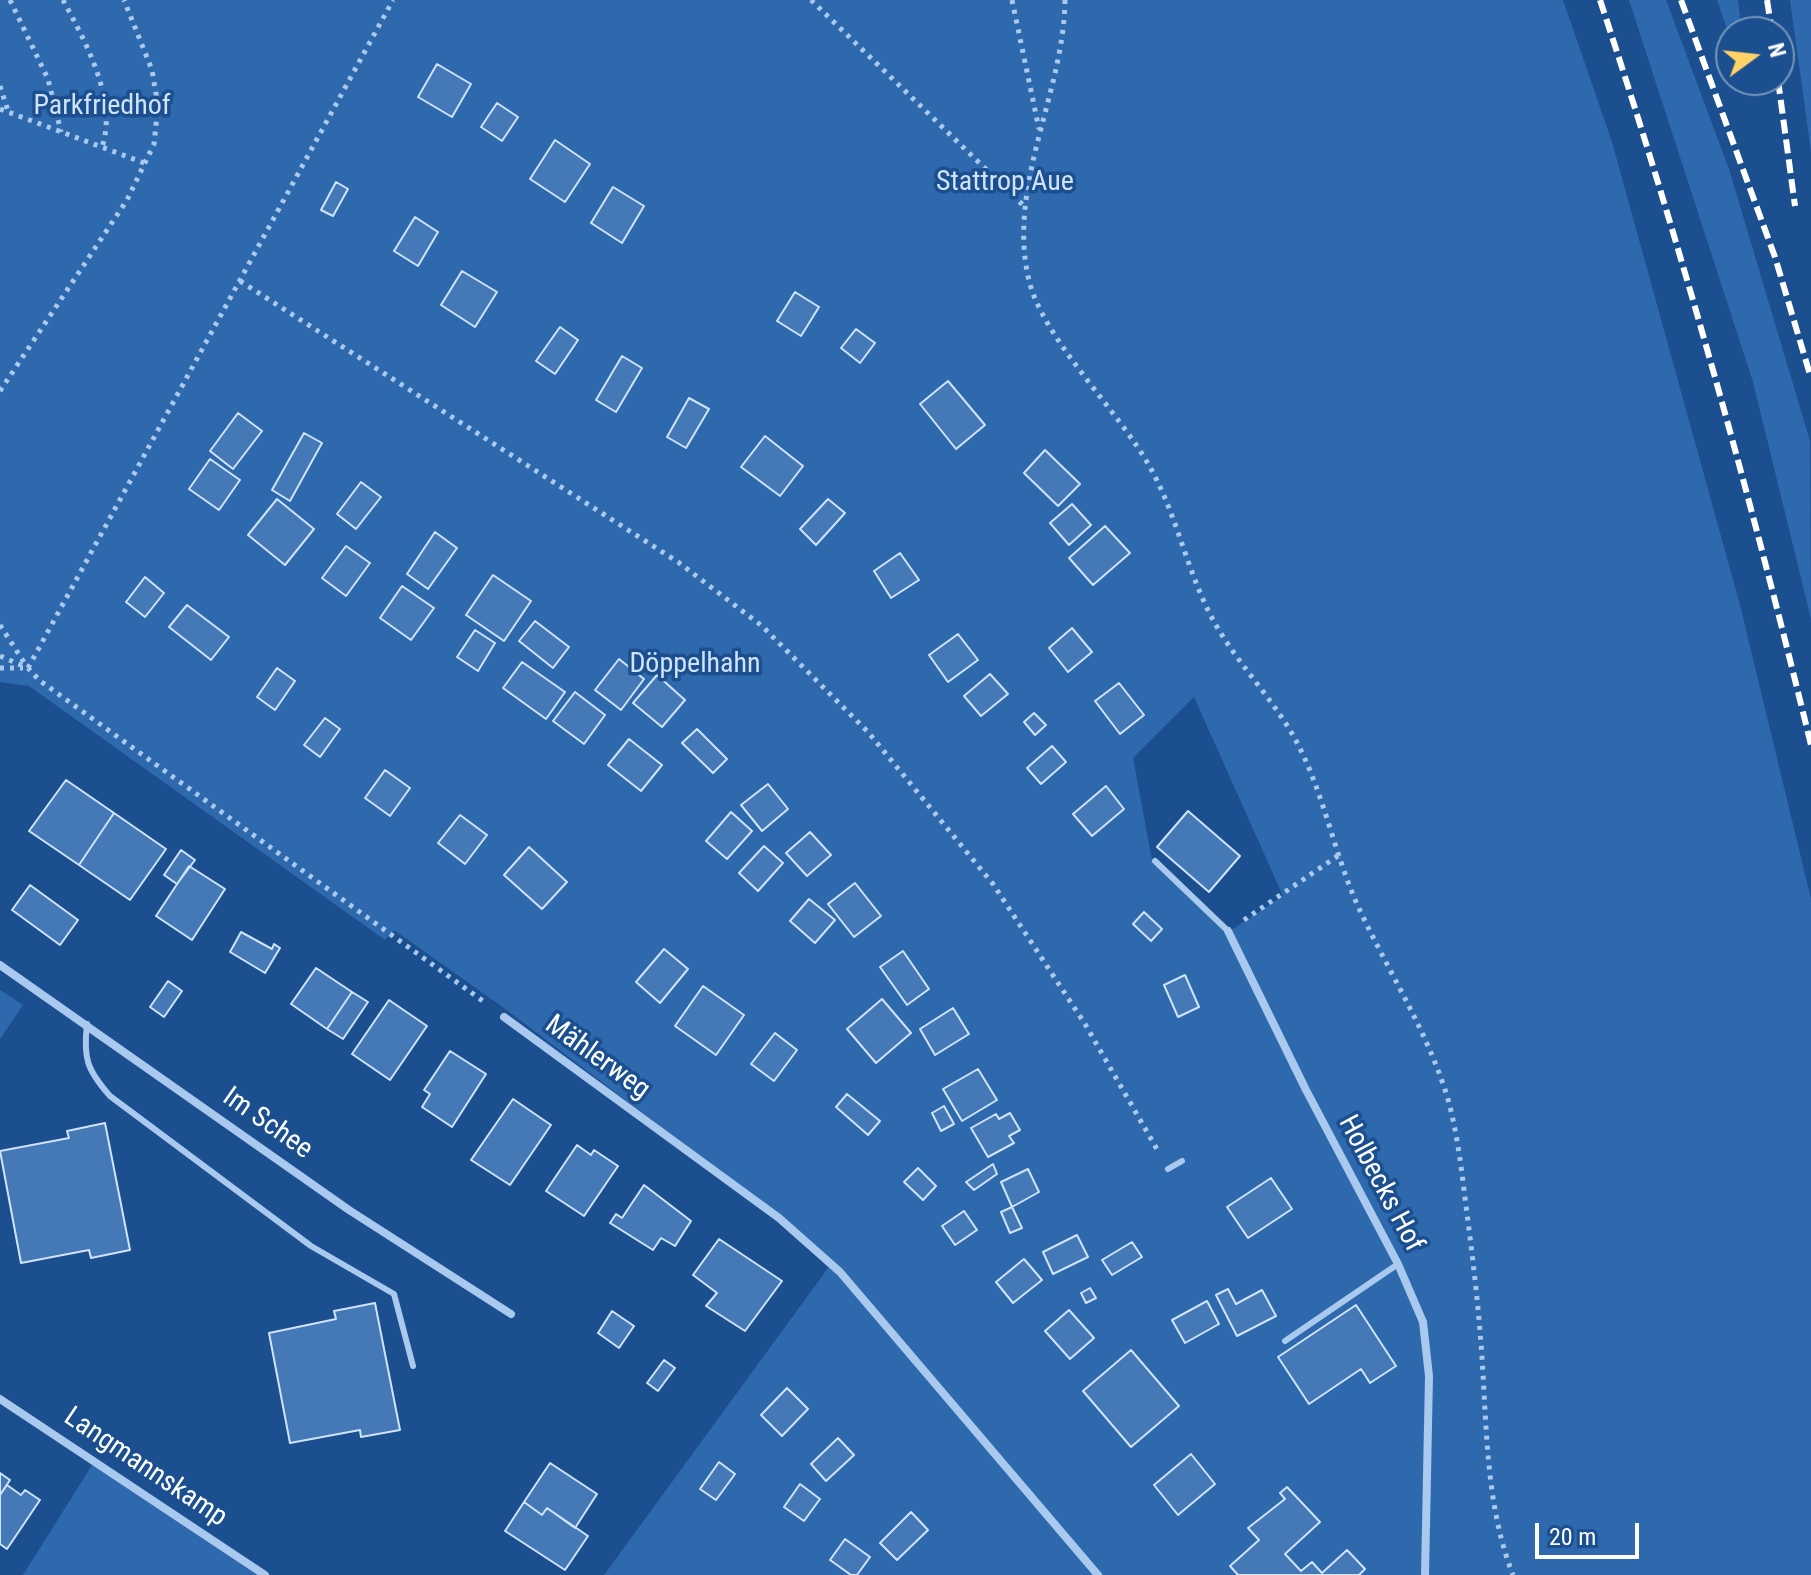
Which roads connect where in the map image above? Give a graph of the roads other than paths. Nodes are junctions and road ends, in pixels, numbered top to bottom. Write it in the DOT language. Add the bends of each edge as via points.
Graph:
graph roads {
  1 [pos="1155,861"];
  2 [pos="1228,931"];
  3 [pos="0,965"];
  4 [pos="504,1017"];
  5 [pos="87,1024"];
  6 [pos="1182,1161"];
  7 [pos="1168,1169"];
  8 [pos="1398,1264"];
  9 [pos="511,1314"];
  10 [pos="1285,1341"];
  11 [pos="413,1366"];
  12 [pos="0,1399"];
  13 [pos="265,1575"];
  14 [pos="1098,1575"];
  15 [pos="1425,1575"];
  1 -- 2 [label="lane, Holbecks Hof"];
  2 -- 8 [label="street, Holbecks Hof"];
  3 -- 5 [label="street, Im Schee"];
  4 -- 14 [label="street, Mählerweg" via="779,1218 840,1272"];
  5 -- 9 [label="street, Im Schee" via="349,1210"];
  5 -- 11 [label="lane" via="84,1051 93,1076 110,1096 311,1246 394,1294"];
  6 -- 7 [label="lane"];
  8 -- 10 [label="lane"];
  8 -- 15 [label="street, Holbecks Hof" via="1423,1322 1427,1349"];
  12 -- 13 [label="street, Langmannskamp"];
}
